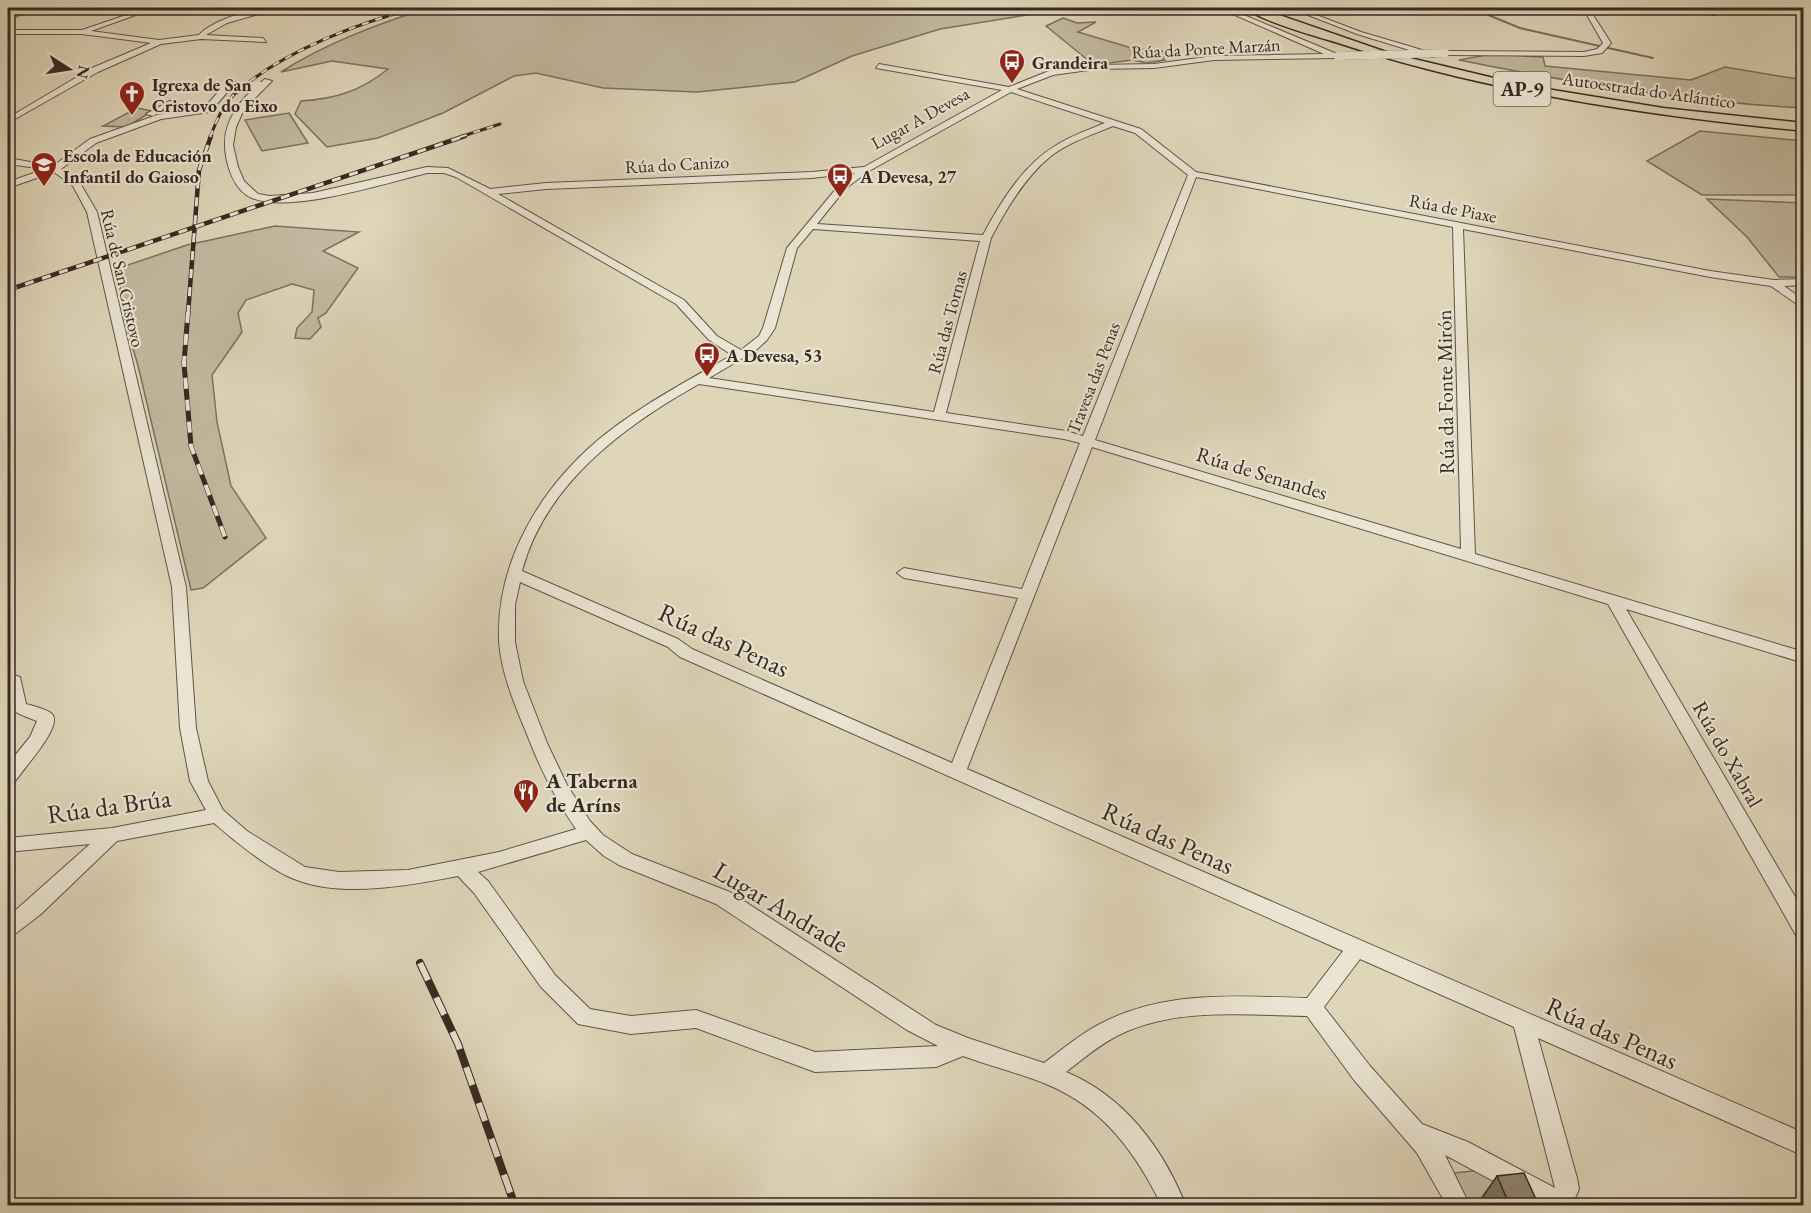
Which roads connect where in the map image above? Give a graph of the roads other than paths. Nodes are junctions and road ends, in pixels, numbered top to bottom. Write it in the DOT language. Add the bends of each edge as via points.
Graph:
graph roads {
  1 [pos="29,8"];
  2 [pos="152,8"];
  3 [pos="276,8"];
  4 [pos="1222,8"];
  5 [pos="1251,8"];
  6 [pos="1267,8"];
  7 [pos="1274,8"];
  8 [pos="1592,8"];
  9 [pos="1701,8"];
  10 [pos="1292,12"];
  11 [pos="1715,14"];
  12 [pos="8,19"];
  13 [pos="8,32"];
  14 [pos="82,32"];
  15 [pos="201,37"];
  16 [pos="263,40"];
  17 [pos="159,42"];
  18 [pos="1482,52"];
  19 [pos="1336,56"];
  20 [pos="879,66"];
  21 [pos="1010,89"];
  22 [pos="173,103"];
  23 [pos="1803,119"];
  24 [pos="8,121"];
  25 [pos="1112,123"];
  26 [pos="136,125"];
  27 [pos="1803,127"];
  28 [pos="8,161"];
  29 [pos="56,169"];
  30 [pos="866,169"];
  31 [pos="1192,174"];
  32 [pos="8,185"];
  33 [pos="489,192"];
  34 [pos="808,226"];
  35 [pos="1458,226"];
  36 [pos="986,238"];
  37 [pos="1803,282"];
  38 [pos="1774,283"];
  39 [pos="1803,306"];
  40 [pos="740,356"];
  41 [pos="698,380"];
  42 [pos="939,415"];
  43 [pos="1089,442"];
  44 [pos="1468,557"];
  45 [pos="513,573"];
  46 [pos="904,573"];
  47 [pos="1028,596"];
  48 [pos="1612,600"];
  49 [pos="505,612"];
  50 [pos="1803,658"];
  51 [pos="14,681"];
  52 [pos="957,773"];
  53 [pos="8,778"];
  54 [pos="217,815"];
  55 [pos="588,832"];
  56 [pos="112,835"];
  57 [pos="8,845"];
  58 [pos="461,867"];
  59 [pos="8,928"];
  60 [pos="1803,931"];
  61 [pos="1356,949"];
  62 [pos="1312,1007"];
  63 [pos="1523,1022"];
  64 [pos="962,1046"];
  65 [pos="1046,1074"];
  66 [pos="1419,1134"];
  67 [pos="1803,1145"];
  68 [pos="1175,1206"];
  69 [pos="1459,1206"];
  1 -- 12 [label="street"];
  2 -- 14 [label="street"];
  3 -- 15 [label="street" via="212,27"];
  4 -- 19 [label="street"];
  5 -- 27 [label="highway, Autoestrada do Atlántico / AP-9" via="1349,45 1506,86 1629,107"];
  6 -- 10 [label="highway, Autoestrada do Atlántico / AP-9"];
  7 -- 10 [label="highway"];
  8 -- 18 [label="street, Rúa da Ponte Marzán" via="1590,15 1605,46 1591,53"];
  9 -- 11 [label="street"];
  10 -- 18 [label="street, Rúa da Ponte Marzán" via="1448,58"];
  10 -- 23 [label="highway, Autoestrada do Atlántico / AP-9" via="1376,47 1508,80 1641,102"];
  13 -- 14 [label="street"];
  14 -- 17 [label="street"];
  15 -- 16 [label="street"];
  15 -- 17 [label="street"];
  17 -- 24 [label="street" via="95,70"];
  18 -- 19 [label="street, Rúa da Ponte Marzán, bridge"];
  19 -- 21 [label="street, Rúa da Ponte Marzán" via="1204,59 1154,66 1096,67 1052,73"];
  20 -- 21 [label="street"];
  21 -- 25 [label="street"];
  21 -- 30 [label="street, Lugar A Devesa"];
  22 -- 26 [label="street"];
  25 -- 31 [label="street, Rúa de Piaxe" via="1138,131"];
  25 -- 36 [label="street, Rúa das Tornas" via="1055,148 1032,167"];
  26 -- 29 [label="street" via="93,141"];
  26 -- 33 [label="street, bridge" via="207,110 229,84 264,84 243,105 228,137 237,177 243,188 255,196 273,201 303,197 427,170 445,170"];
  28 -- 29 [label="street, Rúa de San Cristovo"];
  29 -- 32 [label="street"];
  29 -- 54 [label="street, Rúa de San Cristovo" via="72,177 92,212 179,587 188,728 199,781"];
  30 -- 33 [label="street, Rúa do Canizo"];
  30 -- 34 [label="street, Lugar A Devesa" via="843,186"];
  31 -- 35 [label="street, Rúa de Piaxe"];
  31 -- 43 [label="street, Travesa das Penas"];
  33 -- 40 [label="street" via="680,302 713,338"];
  34 -- 36 [label="street"];
  34 -- 40 [label="street, Lugar A Devesa" via="789,254 766,334"];
  35 -- 38 [label="street, Rúa de Piaxe"];
  35 -- 44 [label="street, Rúa da Fonte Mirón"];
  36 -- 42 [label="street, Rúa das Tornas"];
  37 -- 38 [label="street, Rúa de Piaxe"];
  38 -- 39 [label="street"];
  40 -- 41 [label="street, Lugar A Devesa"];
  41 -- 42 [label="street, Rúa de Senandes"];
  41 -- 45 [label="street, Lugar A Devesa" via="629,421 566,479 541,510"];
  42 -- 43 [label="street, Rúa de Senandes"];
  43 -- 44 [label="street, Rúa de Senandes"];
  43 -- 47 [label="street, Travesa das Penas"];
  44 -- 48 [label="street, Rúa de Senandes"];
  45 -- 49 [label="street, Lugar A Devesa"];
  45 -- 52 [label="street, Rúa das Penas"];
  46 -- 47 [label="street"];
  47 -- 52 [label="street, Travesa das Penas"];
  48 -- 50 [label="street, Rúa de Senandes"];
  48 -- 60 [label="street, Rúa do Xabral"];
  49 -- 55 [label="street, Lugar Andrade" via="509,655 522,701 554,775"];
  51 -- 53 [label="street" via="18,707 46,718 40,737 21,755"];
  52 -- 61 [label="street, Rúa das Penas"];
  54 -- 56 [label="street, Rúa da Brúa"];
  54 -- 58 [label="street, Rúa de San Cristovo" via="241,837 301,874 339,880 408,878"];
  55 -- 58 [label="street, Rúa de San Cristovo" via="499,860"];
  55 -- 64 [label="street, Lugar Andrade" via="619,855 724,899 924,1029"];
  56 -- 57 [label="street, Rúa da Brúa"];
  56 -- 59 [label="street"];
  58 -- 64 [label="street" via="481,887 548,981 585,1017 631,1025 696,1019 815,1062 936,1057"];
  61 -- 62 [label="street"];
  61 -- 63 [label="street, Rúa das Penas"];
  62 -- 65 [label="street" via="1212,1007 1138,1018 1112,1028"];
  62 -- 66 [label="street" via="1379,1094"];
  63 -- 66 [label="street" via="1566,1178 1564,1197 1557,1200 1543,1195 1460,1150"];
  63 -- 67 [label="street, Rúa das Penas"];
  64 -- 65 [label="street, Lugar Andrade"];
  65 -- 68 [label="street, Lugar Andrade" via="1086,1092 1114,1114 1147,1153"];
  66 -- 69 [label="street" via="1444,1170"];
}
